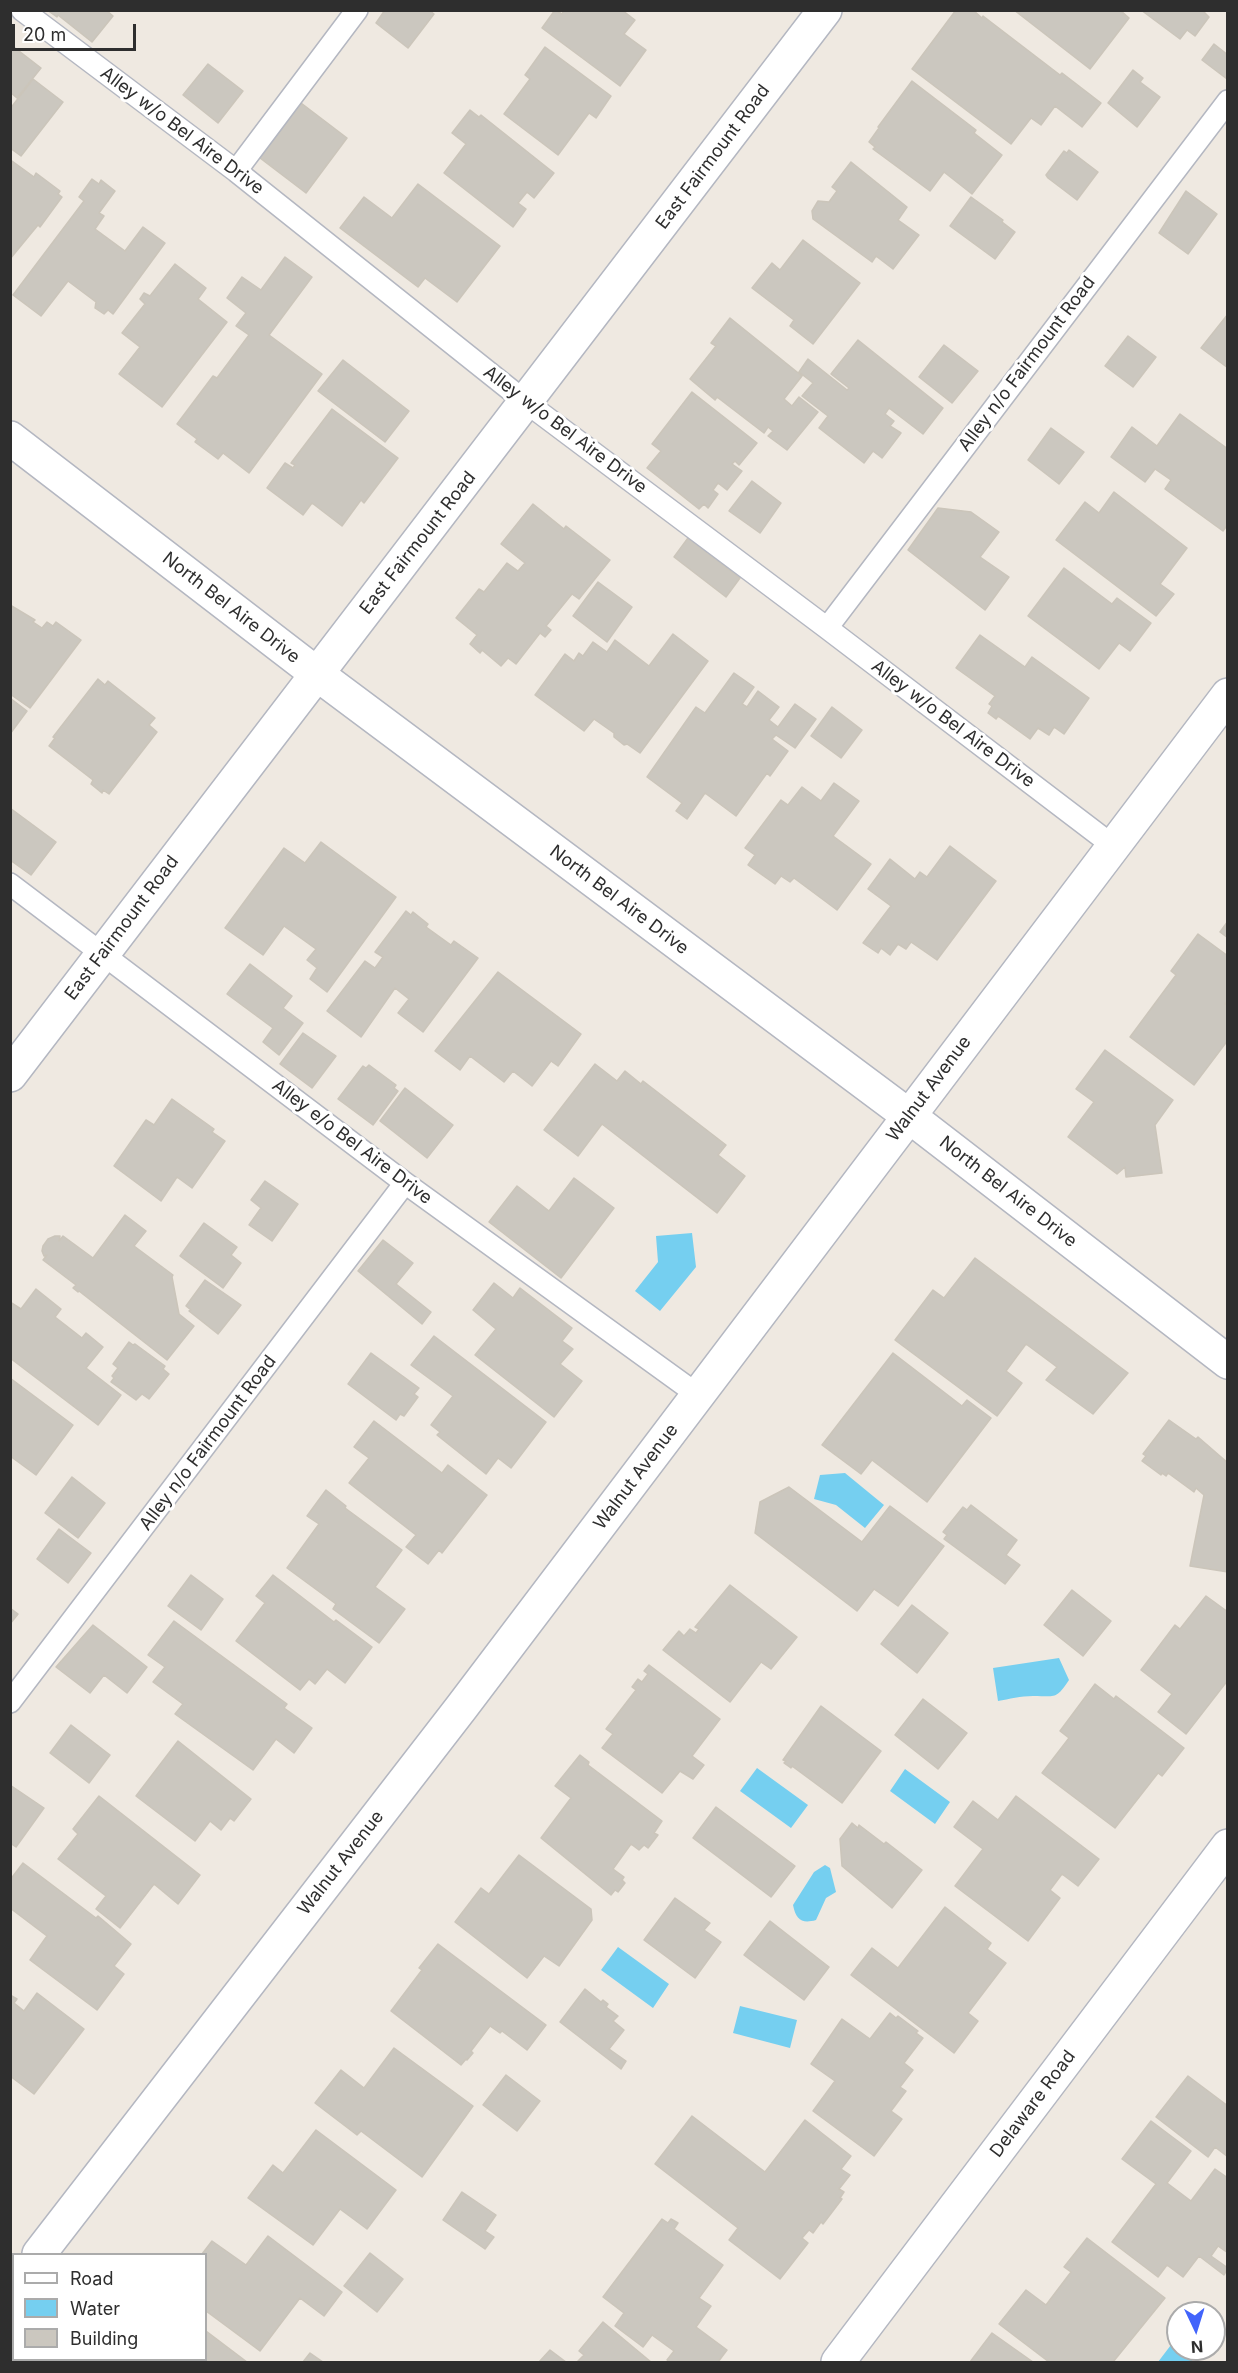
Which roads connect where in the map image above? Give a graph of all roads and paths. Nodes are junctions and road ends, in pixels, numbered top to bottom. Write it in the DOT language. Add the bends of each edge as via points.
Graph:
graph roads {
  1 [pos="22,10"];
  2 [pos="357,10"];
  3 [pos="825,10"];
  4 [pos="1227,101"];
  5 [pos="236,171"];
  6 [pos="526,403"];
  7 [pos="10,438"];
  8 [pos="827,628"];
  9 [pos="317,674"];
  10 [pos="1227,695"];
  11 [pos="1112,845"];
  12 [pos="10,884"];
  13 [pos="103,954"];
  14 [pos="10,1075"];
  15 [pos="909,1116"];
  16 [pos="405,1183"];
  17 [pos="1227,1362"];
  18 [pos="698,1395"];
  19 [pos="10,1702"];
  20 [pos="1227,1845"];
  21 [pos="40,2253"];
  22 [pos="838,2362"];
  1 -- 5 [label="lane, Alley w/o Bel Aire Drive"];
  2 -- 5 [label="lane"];
  3 -- 6 [label="street, East Fairmount Road"];
  4 -- 8 [label="lane, Alley n/o Fairmount Road"];
  5 -- 6 [label="lane, Alley w/o Bel Aire Drive"];
  6 -- 8 [label="lane, Alley w/o Bel Aire Drive"];
  6 -- 9 [label="street, East Fairmount Road"];
  7 -- 9 [label="street, North Bel Aire Drive"];
  8 -- 11 [label="lane, Alley w/o Bel Aire Drive"];
  9 -- 13 [label="street, East Fairmount Road"];
  9 -- 15 [label="street, North Bel Aire Drive"];
  10 -- 11 [label="street, Walnut Avenue"];
  11 -- 15 [label="street, Walnut Avenue"];
  12 -- 13 [label="lane, Alley e/o Bel Aire Drive"];
  13 -- 14 [label="street, East Fairmount Road"];
  13 -- 16 [label="lane, Alley e/o Bel Aire Drive"];
  15 -- 17 [label="street, North Bel Aire Drive"];
  15 -- 18 [label="street, Walnut Avenue"];
  16 -- 18 [label="lane, Alley e/o Bel Aire Drive"];
  16 -- 19 [label="lane, Alley n/o Fairmount Road"];
  18 -- 21 [label="street, Walnut Avenue"];
  20 -- 22 [label="street, Delaware Road"];
}
